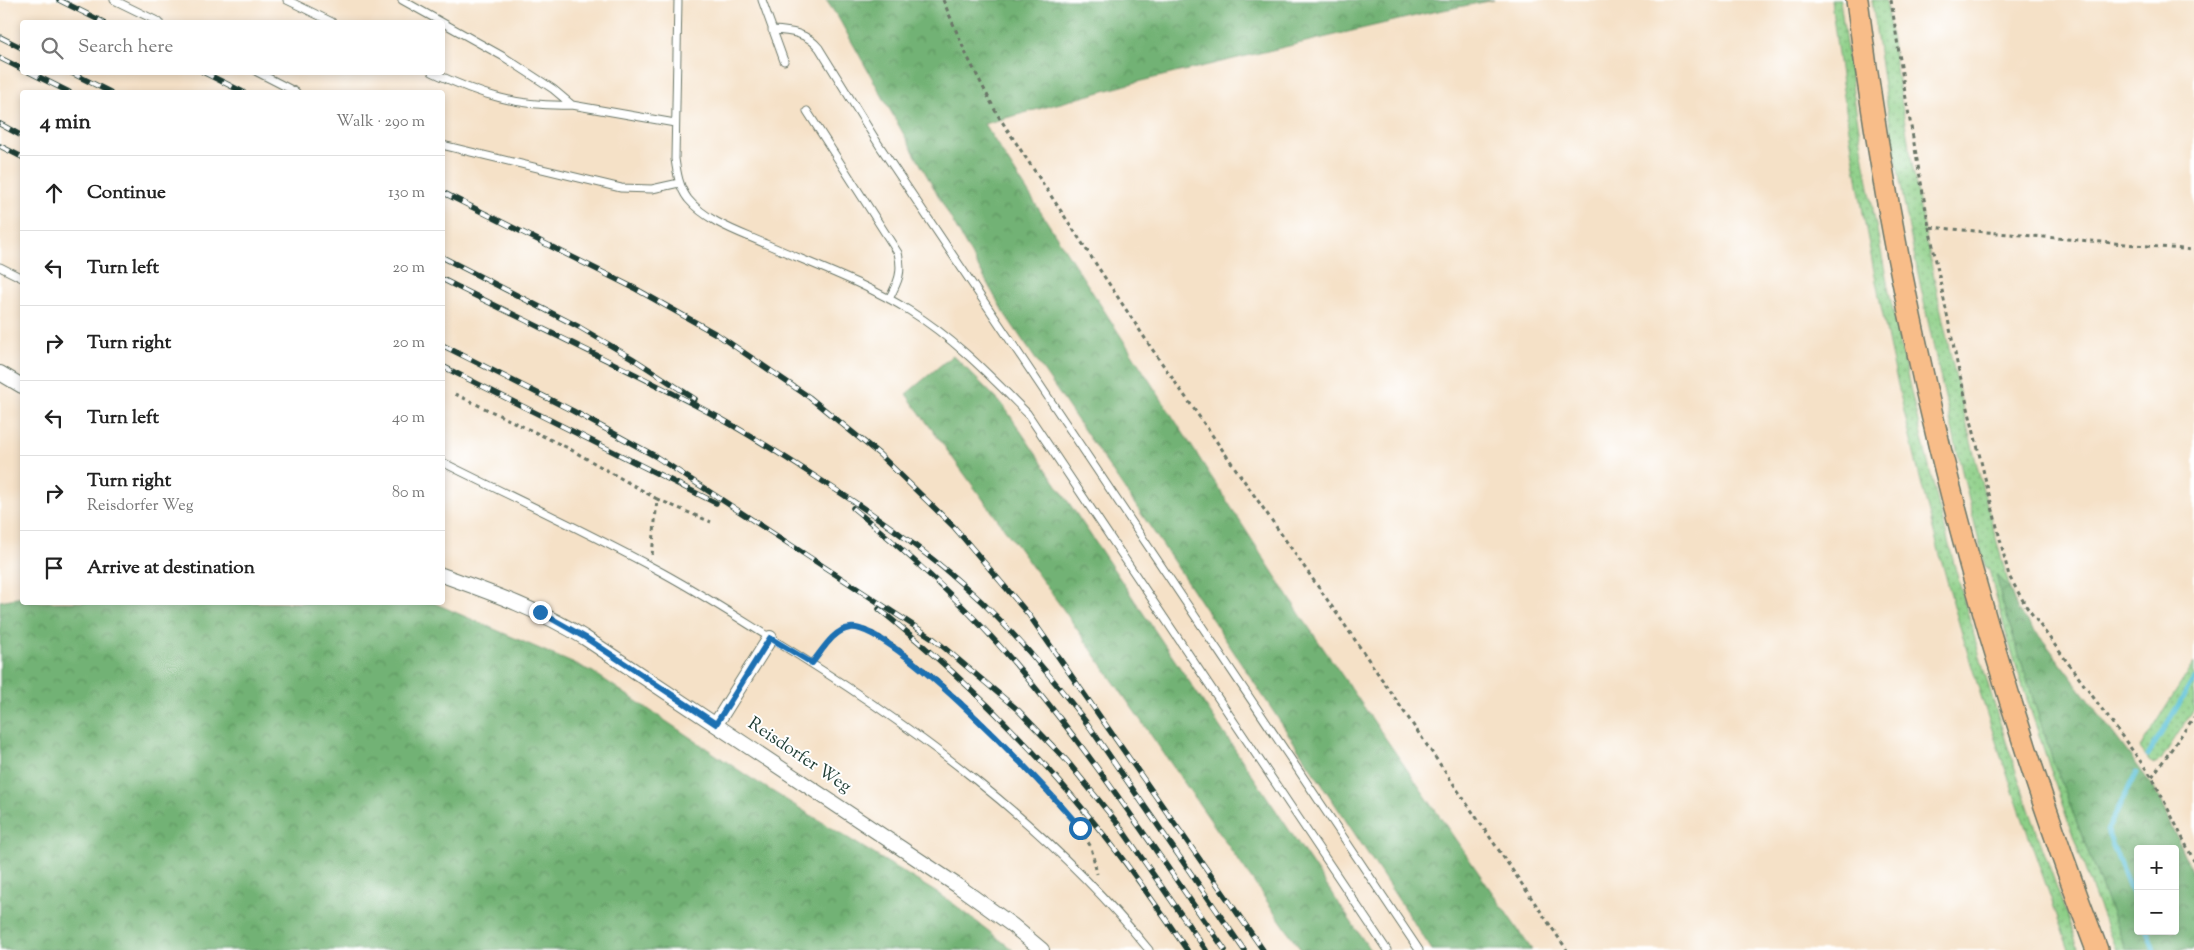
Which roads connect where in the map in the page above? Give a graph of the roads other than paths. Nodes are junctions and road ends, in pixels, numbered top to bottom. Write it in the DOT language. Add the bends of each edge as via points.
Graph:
graph roads {
  1 [pos="114,0"];
  2 [pos="287,0"];
  3 [pos="402,0"];
  4 [pos="678,0"];
  5 [pos="762,0"];
  6 [pos="1857,0"];
  7 [pos="155,20"];
  8 [pos="328,20"];
  9 [pos="438,20"];
  10 [pos="445,24"];
  11 [pos="772,30"];
  12 [pos="784,62"];
  13 [pos="263,75"];
  14 [pos="438,75"];
  15 [pos="292,90"];
  16 [pos="572,105"];
  17 [pos="807,111"];
  18 [pos="675,123"];
  19 [pos="445,146"];
  20 [pos="679,183"];
  21 [pos="0,267"];
  22 [pos="20,277"];
  23 [pos="889,299"];
  24 [pos="0,373"];
  25 [pos="20,385"];
  26 [pos="445,463"];
  27 [pos="445,577"];
  28 [pos="770,638"];
  29 [pos="716,724"];
  30 [pos="1042,950"];
  31 [pos="1149,950"];
  32 [pos="1387,950"];
  33 [pos="1420,950"];
  34 [pos="2097,950"];
  1 -- 7 [label="lane"];
  2 -- 8 [label="lane"];
  3 -- 9 [label="lane"];
  4 -- 18 [label="lane"];
  5 -- 11 [label="lane"];
  6 -- 34 [label="main road" via="1892,227 1924,378 1960,524 2020,732"];
  10 -- 16 [label="lane" via="504,57"];
  11 -- 12 [label="lane"];
  11 -- 33 [label="lane" via="800,34 819,48 879,146"];
  13 -- 15 [label="lane"];
  14 -- 16 [label="lane" via="506,101"];
  16 -- 18 [label="lane"];
  17 -- 23 [label="lane" via="898,253 900,277"];
  18 -- 20 [label="lane"];
  19 -- 20 [label="lane" via="621,188 652,189"];
  20 -- 23 [label="lane" via="688,198 711,218"];
  21 -- 22 [label="lane"];
  23 -- 32 [label="lane" via="953,341 1027,413"];
  24 -- 25 [label="street"];
  26 -- 28 [label="lane" via="652,566"];
  27 -- 29 [label="street, Reisdorfer Weg" via="510,599 555,620"];
  28 -- 29 [label="street"];
  28 -- 31 [label="lane" via="812,663 969,774 1040,834 1100,894"];
  29 -- 30 [label="street, Reisdorfer Weg" via="958,886"];
}
